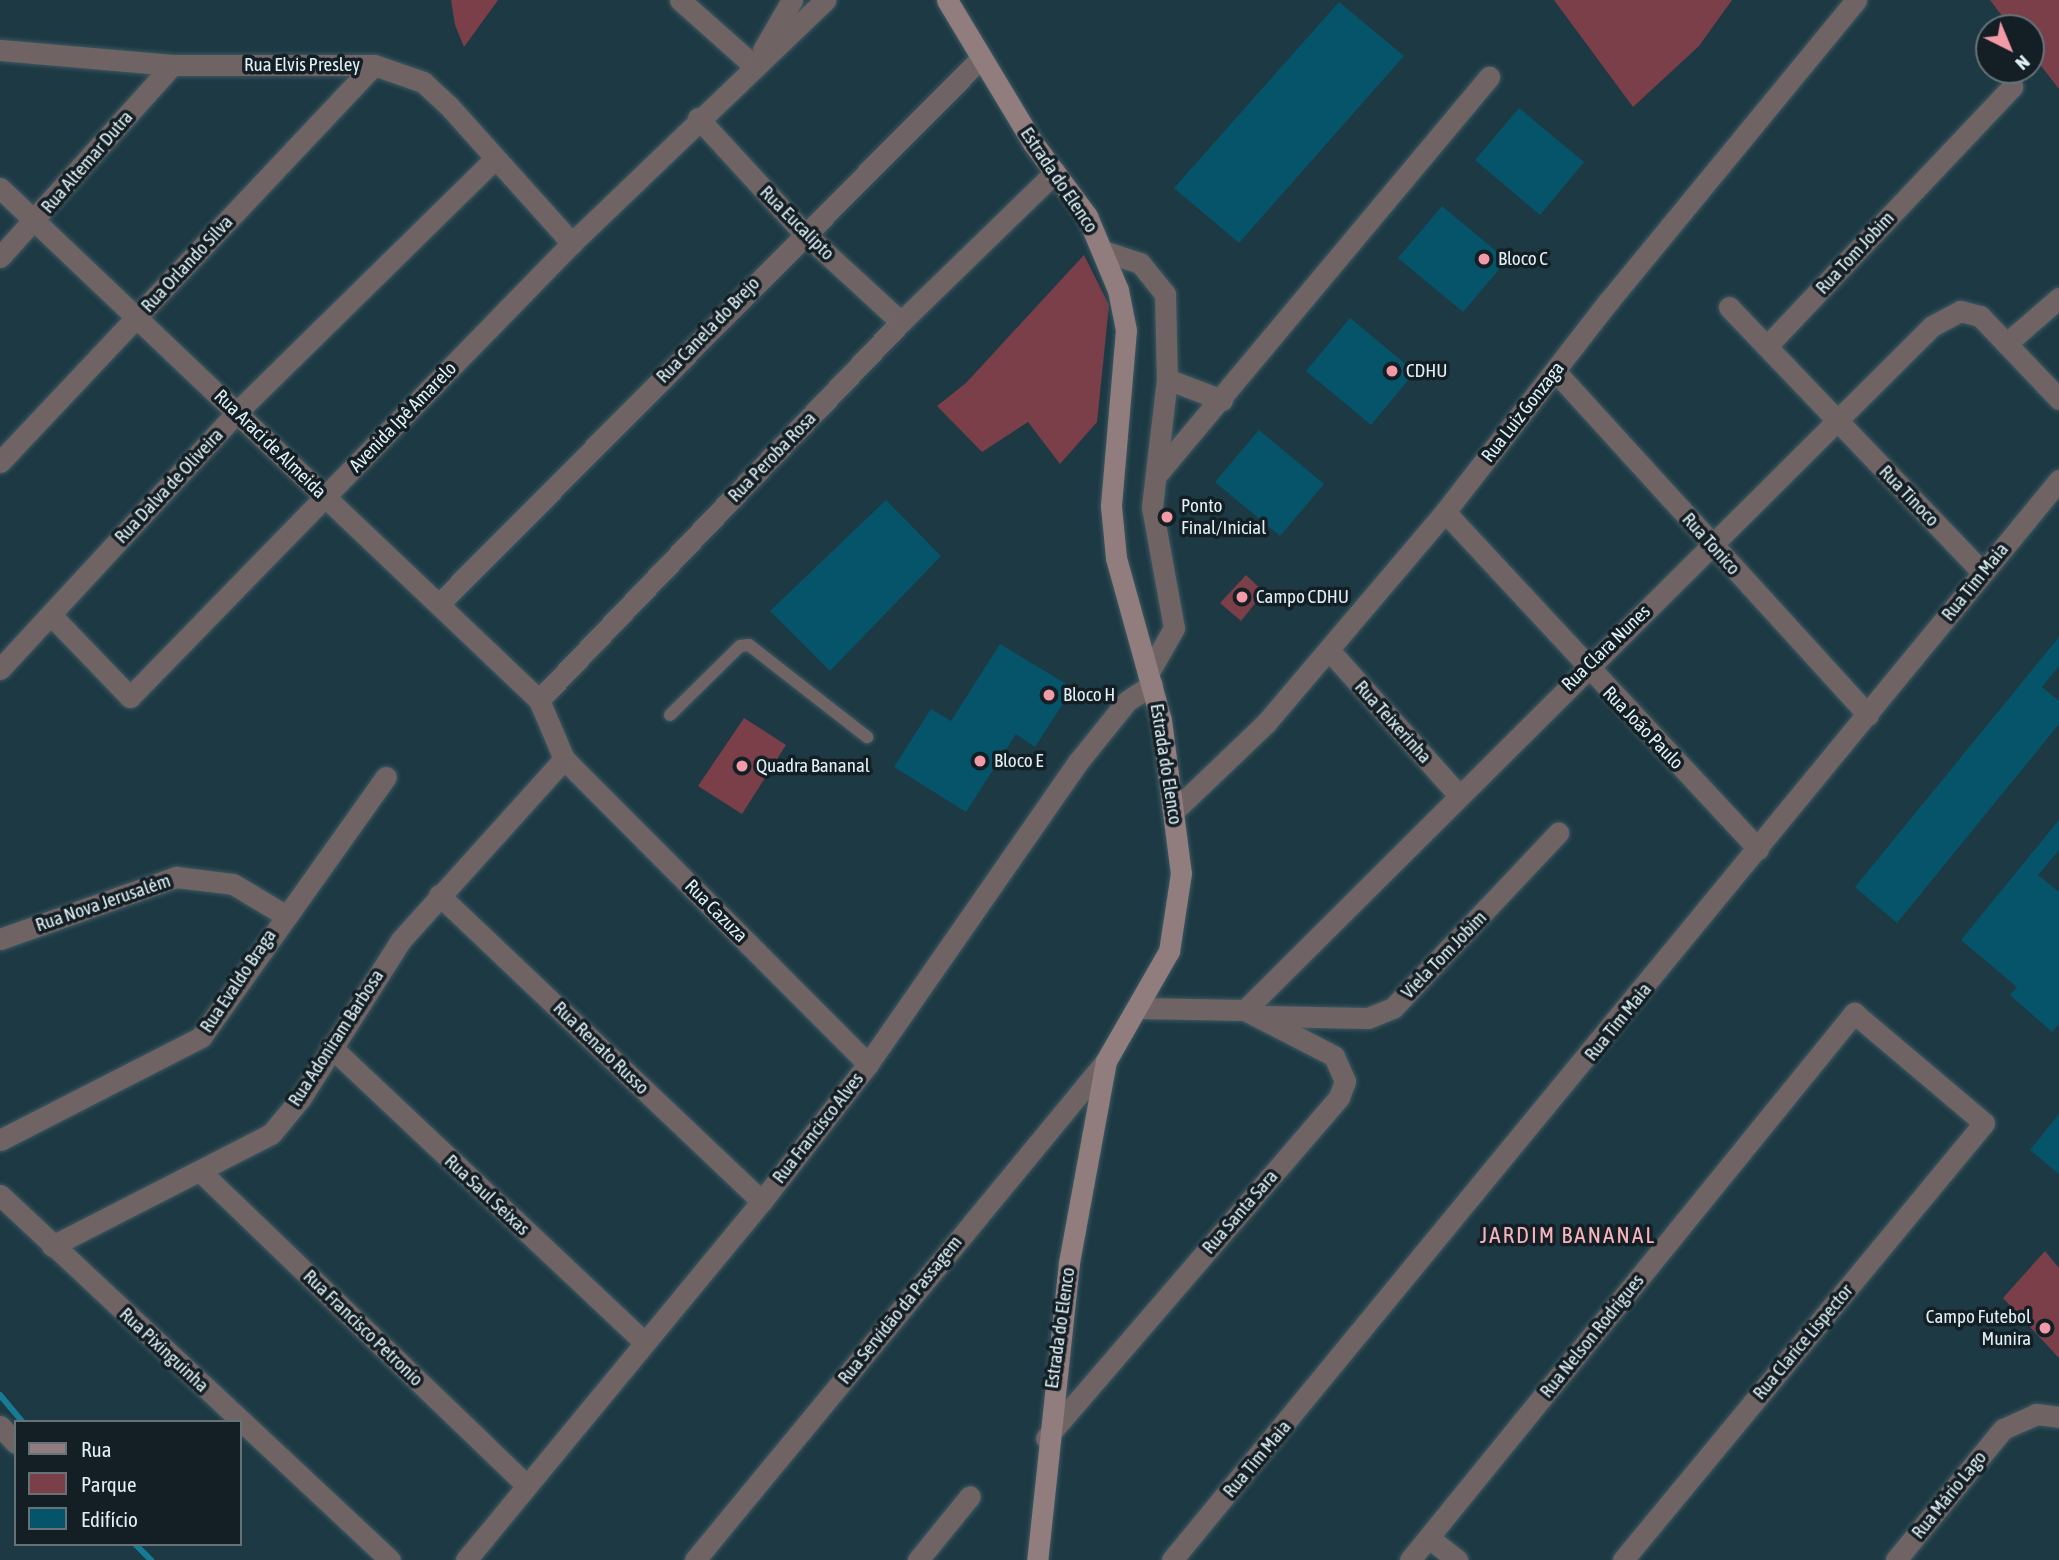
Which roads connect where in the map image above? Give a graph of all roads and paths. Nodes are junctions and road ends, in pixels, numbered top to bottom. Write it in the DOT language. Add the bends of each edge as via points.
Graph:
graph roads {
  1 [pos="680,0"];
  2 [pos="792,0"];
  3 [pos="825,0"];
  4 [pos="947,0"];
  5 [pos="1856,0"];
  6 [pos="0,50"];
  7 [pos="979,59"];
  8 [pos="756,61"];
  9 [pos="172,65"];
  10 [pos="374,65"];
  11 [pos="1489,77"];
  12 [pos="2012,87"];
  13 [pos="698,118"];
  14 [pos="494,160"];
  15 [pos="1055,172"];
  16 [pos="0,188"];
  17 [pos="35,222"];
  18 [pos="803,232"];
  19 [pos="572,243"];
  20 [pos="1106,252"];
  21 [pos="0,257"];
  22 [pos="2059,298"];
  23 [pos="1729,307"];
  24 [pos="137,317"];
  25 [pos="901,322"];
  26 [pos="2007,343"];
  27 [pos="1767,346"];
  28 [pos="1555,371"];
  29 [pos="1167,379"];
  30 [pos="2059,399"];
  31 [pos="1222,400"];
  32 [pos="237,412"];
  33 [pos="1836,419"];
  34 [pos="0,462"];
  35 [pos="1159,472"];
  36 [pos="2059,480"];
  37 [pos="326,497"];
  38 [pos="1446,512"];
  39 [pos="1713,546"];
  40 [pos="1982,572"];
  41 [pos="440,603"];
  42 [pos="51,615"];
  43 [pos="1329,650"];
  44 [pos="1585,668"];
  45 [pos="0,669"];
  46 [pos="1150,679"];
  47 [pos="539,700"];
  48 [pos="670,715"];
  49 [pos="1868,715"];
  50 [pos="867,737"];
  51 [pos="564,759"];
  52 [pos="386,778"];
  53 [pos="1457,793"];
  54 [pos="1175,810"];
  55 [pos="1558,833"];
  56 [pos="1758,849"];
  57 [pos="439,895"];
  58 [pos="284,914"];
  59 [pos="0,939"];
  60 [pos="1139,1008"];
  61 [pos="1252,1013"];
  62 [pos="1854,1013"];
  63 [pos="331,1047"];
  64 [pos="1105,1061"];
  65 [pos="868,1064"];
  66 [pos="0,1140"];
  67 [pos="201,1172"];
  68 [pos="0,1195"];
  69 [pos="762,1201"];
  70 [pos="52,1246"];
  71 [pos="644,1342"];
  72 [pos="2059,1417"];
  73 [pos="239,1420"];
  74 [pos="242,1423"];
  75 [pos="0,1426"];
  76 [pos="1046,1438"];
  77 [pos="14,1441"];
  78 [pos="525,1484"];
  79 [pos="970,1496"];
  80 [pos="1429,1538"];
  81 [pos="390,1560"];
  82 [pos="466,1560"];
  83 [pos="695,1560"];
  84 [pos="918,1560"];
  85 [pos="1037,1560"];
  86 [pos="1172,1560"];
  87 [pos="1410,1560"];
  88 [pos="1457,1560"];
  89 [pos="1623,1560"];
  90 [pos="1896,1560"];
  1 -- 8 [label="street"];
  2 -- 8 [label="street, Avenida Ipê Amarelo"];
  3 -- 8 [label="street, Avenida Ipê Amarelo"];
  4 -- 7 [label="street, Estrada do Elenco"];
  5 -- 28 [label="street, Rua Luiz Gonzaga"];
  6 -- 9 [label="street, Rua Elvis Presley"];
  7 -- 15 [label="street, Estrada do Elenco"];
  7 -- 18 [label="street, Rua Canela do Brejo"];
  8 -- 13 [label="street, Avenida Ipê Amarelo"];
  9 -- 10 [label="street, Rua Elvis Presley"];
  9 -- 17 [label="street, Rua Altemar Dutra"];
  10 -- 14 [label="street, Rua Elvis Presley" via="423,82 474,129"];
  10 -- 24 [label="street, Rua Orlando Silva"];
  11 -- 31 [label="street"];
  12 -- 27 [label="street, Rua Tom Jobim"];
  13 -- 18 [label="street, Rua Eucalipto"];
  13 -- 19 [label="street, Avenida Ipê Amarelo"];
  14 -- 19 [label="street, Rua Elvis Presley"];
  14 -- 32 [label="street, Rua Dalva de Oliveira"];
  15 -- 20 [label="street, Estrada do Elenco"];
  15 -- 25 [label="street, Rua Peroba Rosa"];
  16 -- 17 [label="street, Rua Araci de Almeida"];
  17 -- 21 [label="street, Rua Altemar Dutra"];
  17 -- 24 [label="street, Rua Araci de Almeida"];
  18 -- 25 [label="street, Rua Eucalipto"];
  18 -- 41 [label="street, Rua Canela do Brejo"];
  19 -- 37 [label="street, Avenida Ipê Amarelo"];
  20 -- 29 [label="street" via="1140,263 1165,293"];
  20 -- 46 [label="street, Estrada do Elenco" via="1126,330 1111,506 1116,558"];
  22 -- 26 [label="street"];
  23 -- 27 [label="street"];
  24 -- 32 [label="street, Rua Araci de Almeida"];
  24 -- 34 [label="street, Rua Orlando Silva"];
  25 -- 47 [label="street, Rua Peroba Rosa"];
  26 -- 30 [label="street"];
  26 -- 33 [label="street, Rua Clara Nunes" via="1980,316 1960,311 1944,317"];
  27 -- 33 [label="street"];
  28 -- 38 [label="street, Rua Luiz Gonzaga"];
  28 -- 39 [label="street, Rua Tonico"];
  29 -- 31 [label="street"];
  29 -- 35 [label="street"];
  31 -- 35 [label="street"];
  32 -- 37 [label="street, Rua Araci de Almeida"];
  32 -- 42 [label="street, Rua Dalva de Oliveira"];
  33 -- 39 [label="street, Rua Clara Nunes"];
  33 -- 40 [label="street, Rua Tinoco"];
  35 -- 46 [label="street" via="1152,506 1174,628"];
  36 -- 40 [label="street, Rua Tim Maia"];
  37 -- 41 [label="street, Rua Araci de Almeida"];
  37 -- 42 [label="street, Avenida Ipê Amarelo" via="130,697"];
  38 -- 43 [label="street, Rua Luiz Gonzaga"];
  38 -- 44 [label="street, Rua João Paulo"];
  39 -- 44 [label="street, Rua Clara Nunes"];
  39 -- 49 [label="street, Rua Tonico"];
  40 -- 49 [label="street, Rua Tim Maia"];
  41 -- 47 [label="street, Rua Araci de Almeida"];
  42 -- 45 [label="street, Rua Dalva de Oliveira"];
  43 -- 53 [label="street, Rua Teixerinha"];
  43 -- 54 [label="street, Rua Luiz Gonzaga"];
  44 -- 53 [label="street, Rua Clara Nunes"];
  44 -- 56 [label="street, Rua João Paulo"];
  46 -- 54 [label="street, Estrada do Elenco"];
  46 -- 65 [label="street, Rua Francisco Alves" via="1079,762"];
  47 -- 51 [label="street"];
  48 -- 50 [label="lane" via="740,646 749,645"];
  49 -- 56 [label="street, Rua Tim Maia"];
  51 -- 57 [label="street, Rua Adoniram Barbosa"];
  51 -- 65 [label="street, Rua Cazuza"];
  52 -- 58 [label="street, Rua Evaldo Braga"];
  53 -- 61 [label="street, Rua Clara Nunes"];
  54 -- 60 [label="street, Estrada do Elenco" via="1179,914 1169,951"];
  55 -- 61 [label="street, Viela Tom Jobim" via="1392,1008 1367,1018"];
  56 -- 86 [label="street, Rua Tim Maia"];
  57 -- 63 [label="street, Rua Adoniram Barbosa" via="369,985"];
  57 -- 69 [label="street, Rua Renato Russo"];
  58 -- 59 [label="street, Rua Nova Jerusalém" via="233,884 176,877"];
  58 -- 66 [label="street, Rua Evaldo Braga" via="201,1037"];
  60 -- 61 [label="street, Viela Tom Jobim"];
  60 -- 64 [label="street, Estrada do Elenco"];
  61 -- 76 [label="street, Rua Santa Sara" via="1334,1056 1345,1081 1339,1097"];
  62 -- 80 [label="street, Rua Nelson Rodrigues"];
  62 -- 89 [label="street, Rua Clarice Lispector" via="1984,1123"];
  63 -- 67 [label="street, Rua Adoniram Barbosa" via="271,1133"];
  63 -- 71 [label="street, Rua Saul Seixas"];
  64 -- 76 [label="street, Estrada do Elenco"];
  64 -- 83 [label="street, Rua Servidão da Passagem"];
  65 -- 69 [label="street, Rua Francisco Alves"];
  67 -- 70 [label="street, Rua Adoniram Barbosa"];
  67 -- 78 [label="street, Rua Francisco Petronio"];
  68 -- 70 [label="street, Rua Pixinguinha"];
  69 -- 71 [label="street, Rua Francisco Alves"];
  70 -- 73 [label="street, Rua Pixinguinha"];
  71 -- 78 [label="street, Rua Francisco Alves"];
  72 -- 90 [label="street, Rua Mário Lago" via="2036,1414 2003,1429"];
  74 -- 81 [label="street, Rua Pixinguinha"];
  75 -- 77 [label="street"];
  76 -- 85 [label="street, Estrada do Elenco"];
  78 -- 82 [label="street, Rua Francisco Alves"];
  79 -- 84 [label="street"];
  80 -- 87 [label="street, Rua Nelson Rodrigues"];
  80 -- 88 [label="street"];
}
